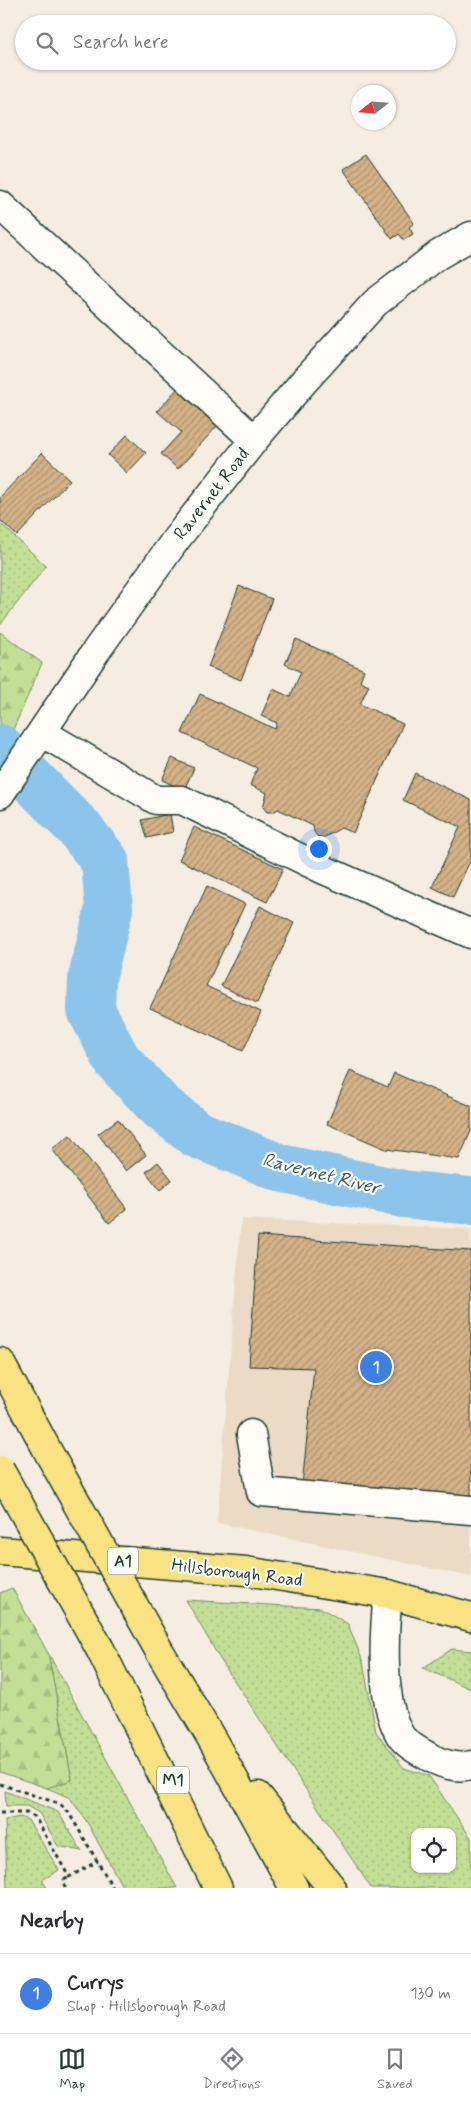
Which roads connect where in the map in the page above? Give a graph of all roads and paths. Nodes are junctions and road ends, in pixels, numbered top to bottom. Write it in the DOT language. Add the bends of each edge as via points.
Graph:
graph roads {
  1 [pos="0,205"];
  2 [pos="471,236"];
  3 [pos="254,440"];
  4 [pos="39,738"];
  5 [pos="0,793"];
  6 [pos="471,934"];
  7 [pos="0,1362"];
  8 [pos="250,1434"];
  9 [pos="0,1470"];
  10 [pos="471,1510"];
  11 [pos="0,1551"];
  12 [pos="388,1594"];
  13 [pos="471,1617"];
  14 [pos="106,1660"];
  15 [pos="213,1741"];
  16 [pos="471,1765"];
  17 [pos="0,1784"];
  18 [pos="0,1813"];
  19 [pos="98,1861"];
  20 [pos="69,1877"];
  21 [pos="65,1888"];
  22 [pos="114,1888"];
  23 [pos="218,1888"];
  24 [pos="234,1888"];
  25 [pos="294,1888"];
  26 [pos="332,1888"];
  1 -- 3 [label="street"];
  2 -- 3 [label="street, Ravernet Road" via="438,254 375,303"];
  3 -- 4 [label="street, Ravernet Road" via="177,538"];
  4 -- 5 [label="street, Ravernet Road"];
  4 -- 6 [label="street" via="156,800 182,800 322,869"];
  7 -- 15 [label="highway, bridge" via="160,1652"];
  8 -- 10 [label="street" via="261,1492"];
  9 -- 14 [label="highway, M1, bridge"];
  11 -- 12 [label="highway, Hillsborough Road / A1" via="246,1571"];
  12 -- 13 [label="highway, Hillsborough Road / A1"];
  12 -- 16 [label="street" via="386,1668 390,1706 400,1735 441,1764"];
  14 -- 23 [label="highway"];
  14 -- 24 [label="highway, M1"];
  15 -- 25 [label="highway"];
  15 -- 26 [label="highway"];
  17 -- 19 [label="path" via="60,1804"];
  18 -- 20 [label="path" via="27,1813 35,1817"];
  19 -- 20 [label="path"];
  19 -- 22 [label="path"];
  20 -- 21 [label="path" via="64,1880"];
}
